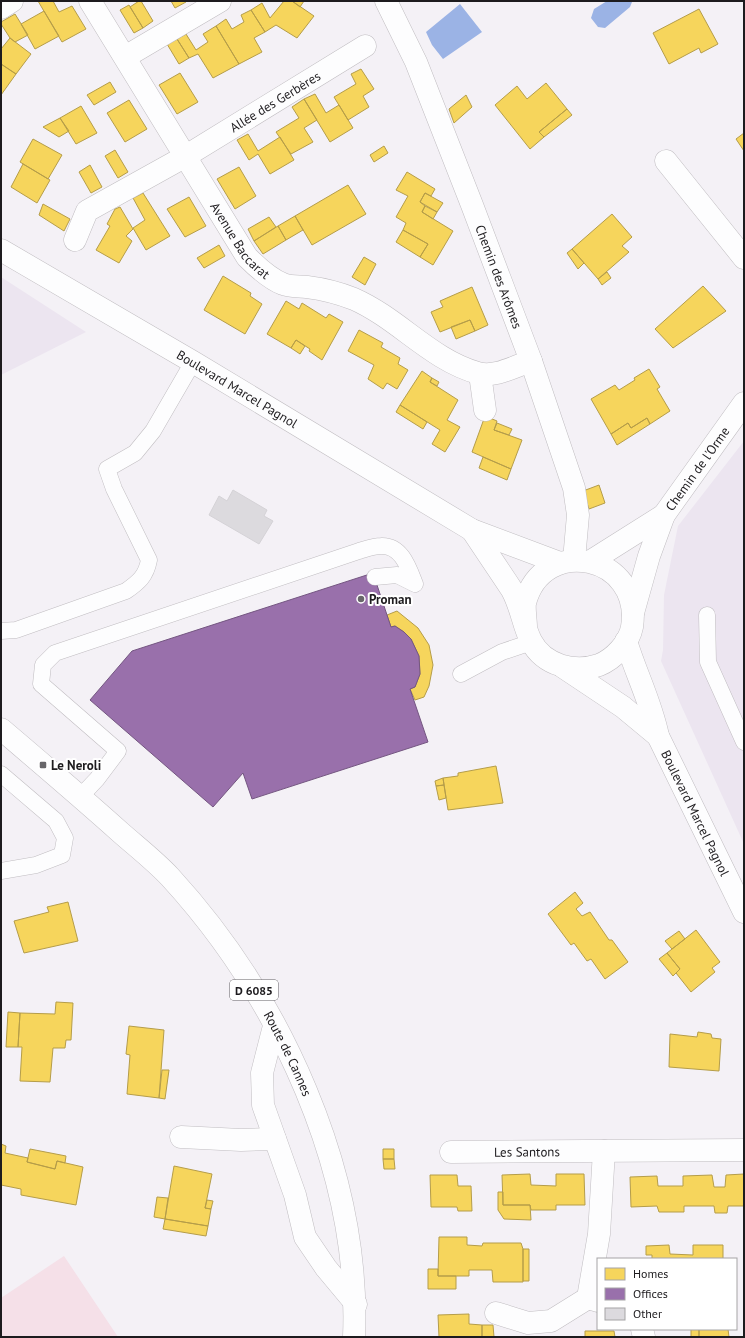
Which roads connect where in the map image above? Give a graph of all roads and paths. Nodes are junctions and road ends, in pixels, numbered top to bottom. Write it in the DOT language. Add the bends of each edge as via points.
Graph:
graph roads {
  1 [pos="12,1"];
  2 [pos="90,1"];
  3 [pos="220,1"];
  4 [pos="386,1"];
  5 [pos="1,8"];
  6 [pos="365,46"];
  7 [pos="125,57"];
  8 [pos="186,156"];
  9 [pos="666,161"];
  10 [pos="75,240"];
  11 [pos="3,256"];
  12 [pos="744,258"];
  13 [pos="531,361"];
  14 [pos="193,362"];
  15 [pos="480,374"];
  16 [pos="744,402"];
  17 [pos="485,410"];
  18 [pos="664,515"];
  19 [pos="472,530"];
  20 [pos="575,562"];
  21 [pos="375,577"];
  22 [pos="633,614"];
  23 [pos="708,615"];
  24 [pos="1,631"];
  25 [pos="529,634"];
  26 [pos="626,641"];
  27 [pos="558,665"];
  28 [pos="461,674"];
  29 [pos="1,728"];
  30 [pos="658,736"];
  31 [pos="744,742"];
  32 [pos="1,774"];
  33 [pos="80,797"];
  34 [pos="1,871"];
  35 [pos="744,912"];
  36 [pos="274,1026"];
  37 [pos="181,1137"];
  38 [pos="275,1139"];
  39 [pos="744,1150"];
  40 [pos="604,1151"];
  41 [pos="451,1152"];
  42 [pos="593,1299"];
  43 [pos="356,1304"];
  44 [pos="496,1313"];
  45 [pos="354,1337"];
  1 -- 5 [label="street"];
  2 -- 7 [label="street, Avenue Baccarat"];
  3 -- 7 [label="street"];
  4 -- 13 [label="street, Chemin des Arômes" via="418,69"];
  6 -- 8 [label="street, Allée des Gerbères"];
  7 -- 8 [label="street, Avenue Baccarat"];
  8 -- 10 [label="street, Allée des Gerbères" via="87,211"];
  8 -- 15 [label="street, Avenue Baccarat" via="247,257 257,267 284,284 325,290 376,310 428,349"];
  9 -- 12 [label="street"];
  11 -- 14 [label="street, Boulevard Marcel Pagnol"];
  13 -- 15 [label="street, Avenue Baccarat" via="497,373"];
  13 -- 20 [label="street, Chemin des Arômes" via="574,488 578,515"];
  14 -- 19 [label="street, Boulevard Marcel Pagnol"];
  14 -- 24 [label="lane" via="135,453 107,469 114,489 149,560 147,572 139,582 126,591 16,630"];
  15 -- 17 [label="street"];
  16 -- 18 [label="street, Chemin de l'Orme"];
  18 -- 20 [label="street, Chemin de l'Orme"];
  18 -- 22 [label="street, Chemin de l'Orme" via="649,556"];
  19 -- 20 [label="street, Boulevard Marcel Pagnol"];
  19 -- 25 [label="street, Boulevard Marcel Pagnol" via="513,592"];
  20 -- 22 [label="street" via="607,568 621,580 629,595"];
  20 -- 25 [label="street" via="545,571 532,585 525,604"];
  21 -- 33 [label="lane" via="397,575 415,584 406,562 396,551 387,546 380,546 55,653 43,665 41,684 118,751"];
  22 -- 26 [label="street" via="631,630"];
  23 -- 31 [label="lane" via="708,662"];
  25 -- 27 [label="street" via="542,655"];
  25 -- 28 [label="lane"];
  26 -- 27 [label="street" via="617,654 597,666 572,668"];
  26 -- 30 [label="street, Boulevard Marcel Pagnol" via="653,710"];
  27 -- 30 [label="street, Boulevard Marcel Pagnol" via="623,707"];
  29 -- 33 [label="street, Route de Cannes / D 6085"];
  30 -- 35 [label="street, Boulevard Marcel Pagnol"];
  32 -- 34 [label="lane" via="56,821 65,838 62,855 36,865"];
  33 -- 36 [label="street, Route de Cannes / D 6085" via="169,875 238,964"];
  36 -- 38 [label="street" via="262,1073 263,1106"];
  36 -- 43 [label="street, Route de Cannes / D 6085" via="313,1110 332,1162 348,1235"];
  37 -- 38 [label="street"];
  38 -- 43 [label="street" via="295,1195 305,1236 326,1268"];
  39 -- 40 [label="street, Les Santons"];
  40 -- 41 [label="street, Les Santons"];
  40 -- 42 [label="street"];
  42 -- 44 [label="street" via="551,1321 528,1323"];
  43 -- 45 [label="street, Route de Cannes / D 6085"];
}
